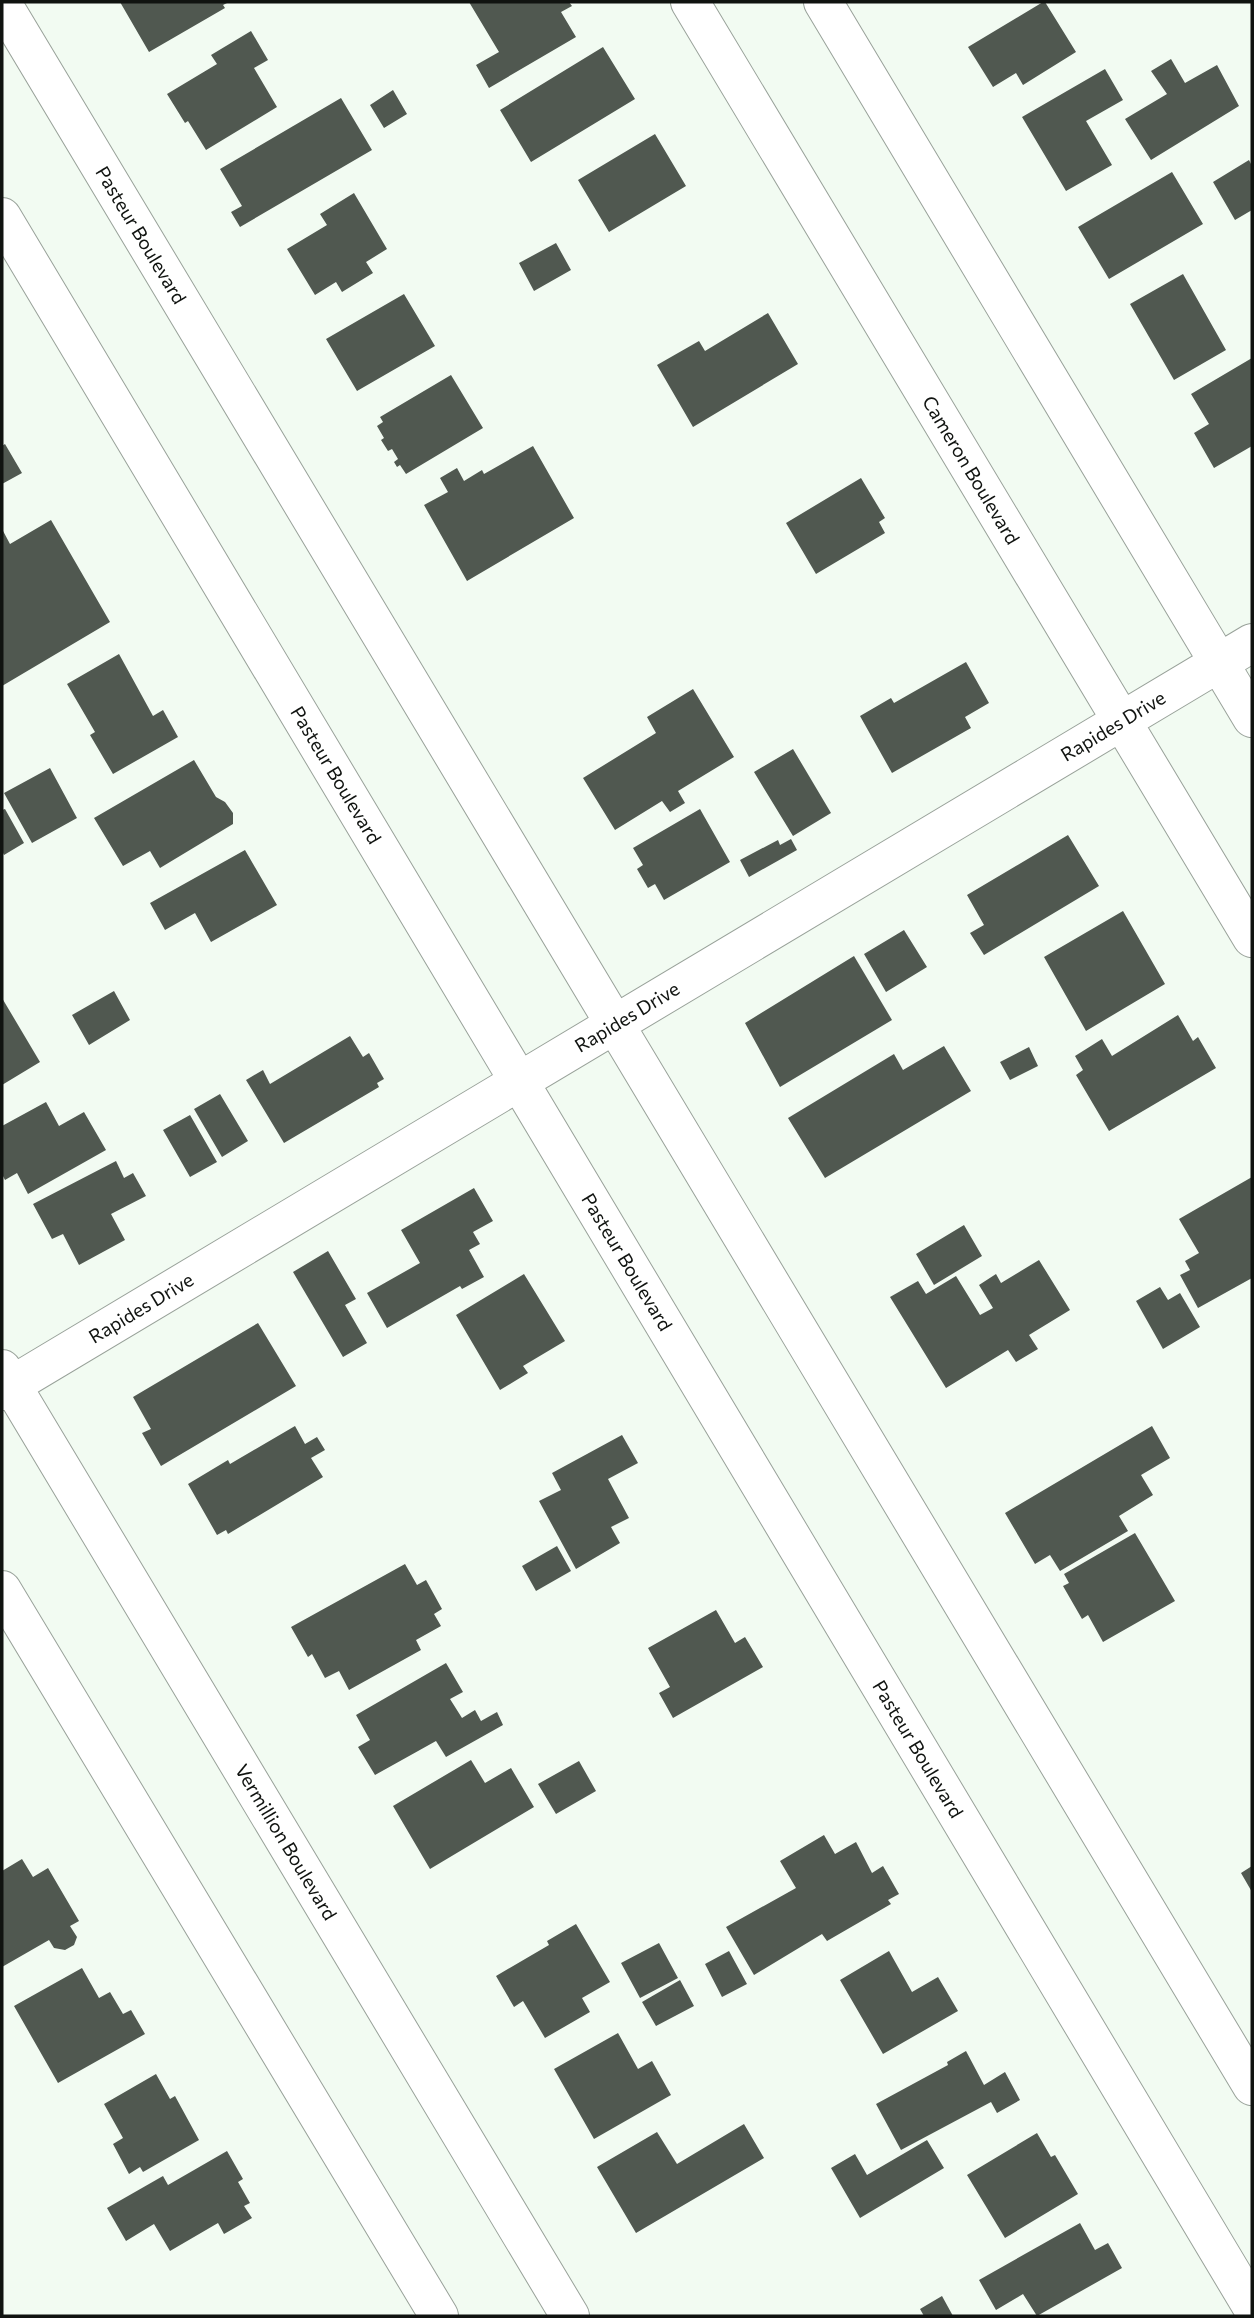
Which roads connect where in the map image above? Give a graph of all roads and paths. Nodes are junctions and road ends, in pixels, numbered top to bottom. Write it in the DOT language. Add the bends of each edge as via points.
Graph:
graph roads {
  1 [pos="690,2"];
  2 [pos="823,2"];
  3 [pos="2,3"];
  4 [pos="2,217"];
  5 [pos="1252,643"];
  6 [pos="1219,663"];
  7 [pos="1252,718"];
  8 [pos="1122,720"];
  9 [pos="1252,938"];
  10 [pos="615,1025"];
  11 [pos="519,1082"];
  12 [pos="5,1382"];
  13 [pos="2,1591"];
  14 [pos="1252,2086"];
  15 [pos="1252,2307"];
  16 [pos="439,2316"];
  17 [pos="570,2316"];
  1 -- 8 [label="street, Cameron Boulevard"];
  2 -- 6 [label="street"];
  3 -- 10 [label="street, Pasteur Boulevard"];
  4 -- 11 [label="street, Pasteur Boulevard"];
  5 -- 6 [label="street, Rapides Drive"];
  6 -- 7 [label="street"];
  6 -- 8 [label="street, Rapides Drive"];
  8 -- 9 [label="street, Cameron Boulevard"];
  8 -- 10 [label="street, Rapides Drive"];
  10 -- 11 [label="street, Rapides Drive"];
  10 -- 14 [label="street, Pasteur Boulevard"];
  11 -- 12 [label="street, Rapides Drive"];
  11 -- 15 [label="street, Pasteur Boulevard"];
  12 -- 17 [label="street, Vermillion Boulevard"];
  13 -- 16 [label="street"];
}
